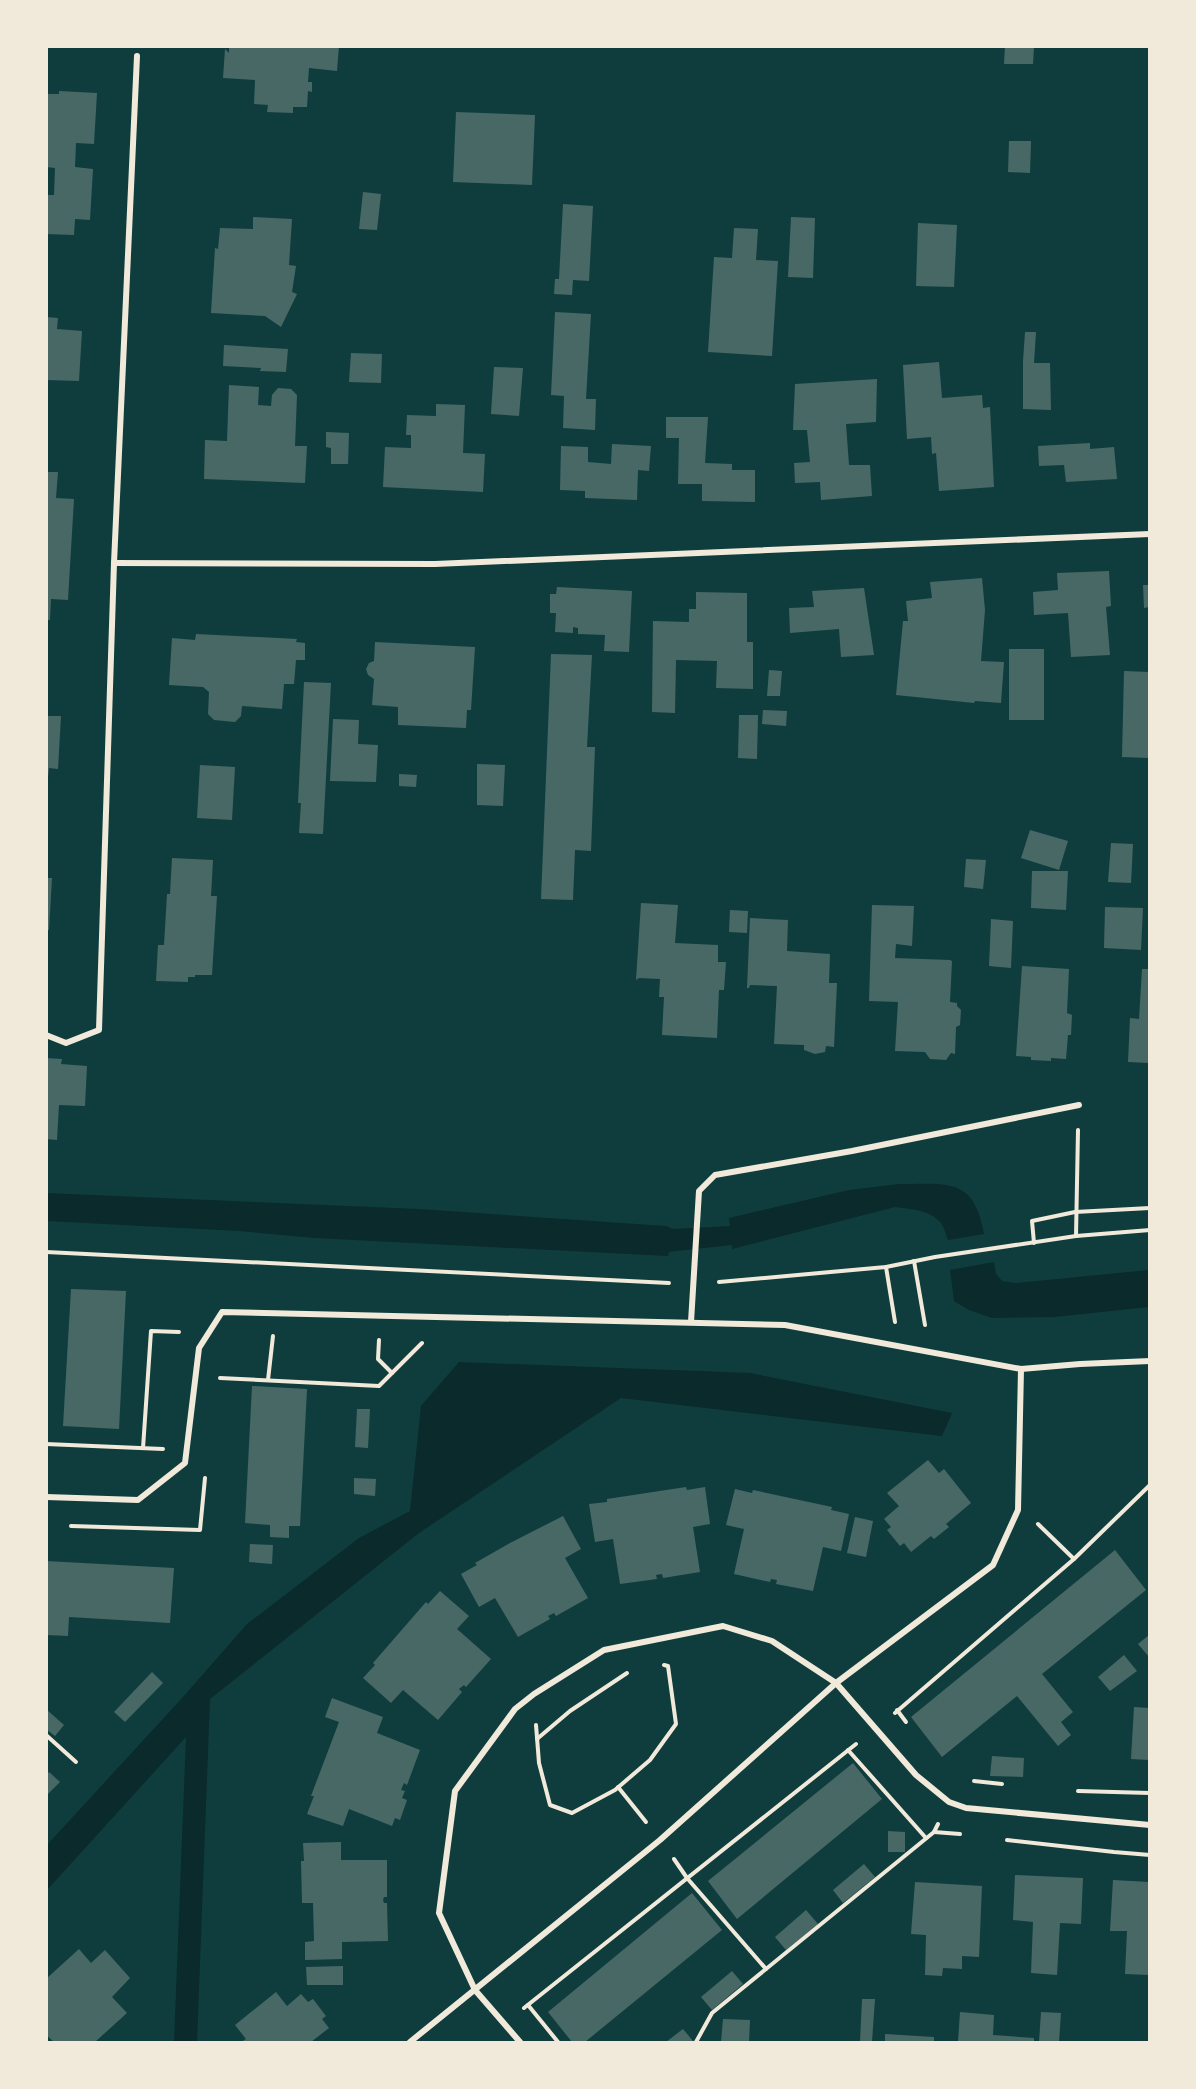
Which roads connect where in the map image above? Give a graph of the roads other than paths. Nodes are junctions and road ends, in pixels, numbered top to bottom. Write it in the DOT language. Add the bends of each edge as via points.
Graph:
graph roads {
  1 [pos="137,56"];
  2 [pos="1149,534"];
  3 [pos="114,563"];
  4 [pos="46,1035"];
  5 [pos="1079,1105"];
  6 [pos="691,1322"];
  7 [pos="1149,1361"];
  8 [pos="1021,1370"];
  9 [pos="46,1497"];
  10 [pos="836,1683"];
  11 [pos="1149,1825"];
  12 [pos="475,1990"];
  13 [pos="410,2043"];
  14 [pos="520,2043"];
  1 -- 3 [label="street"];
  2 -- 3 [label="street" via="435,564"];
  3 -- 4 [label="street" via="99,1030 66,1043"];
  5 -- 6 [label="street" via="715,1175 699,1191"];
  6 -- 8 [label="street" via="785,1325"];
  6 -- 9 [label="street" via="222,1312 199,1348 185,1463 138,1500"];
  7 -- 8 [label="street"];
  8 -- 10 [label="street" via="1018,1510 993,1565"];
  10 -- 11 [label="street" via="916,1775 949,1802 966,1808"];
  10 -- 12 [label="street" via="660,1840"];
  10 -- 12 [label="street" via="772,1641 723,1626 604,1650 515,1709 455,1791 439,1913"];
  12 -- 13 [label="street"];
  12 -- 14 [label="street"];
}
